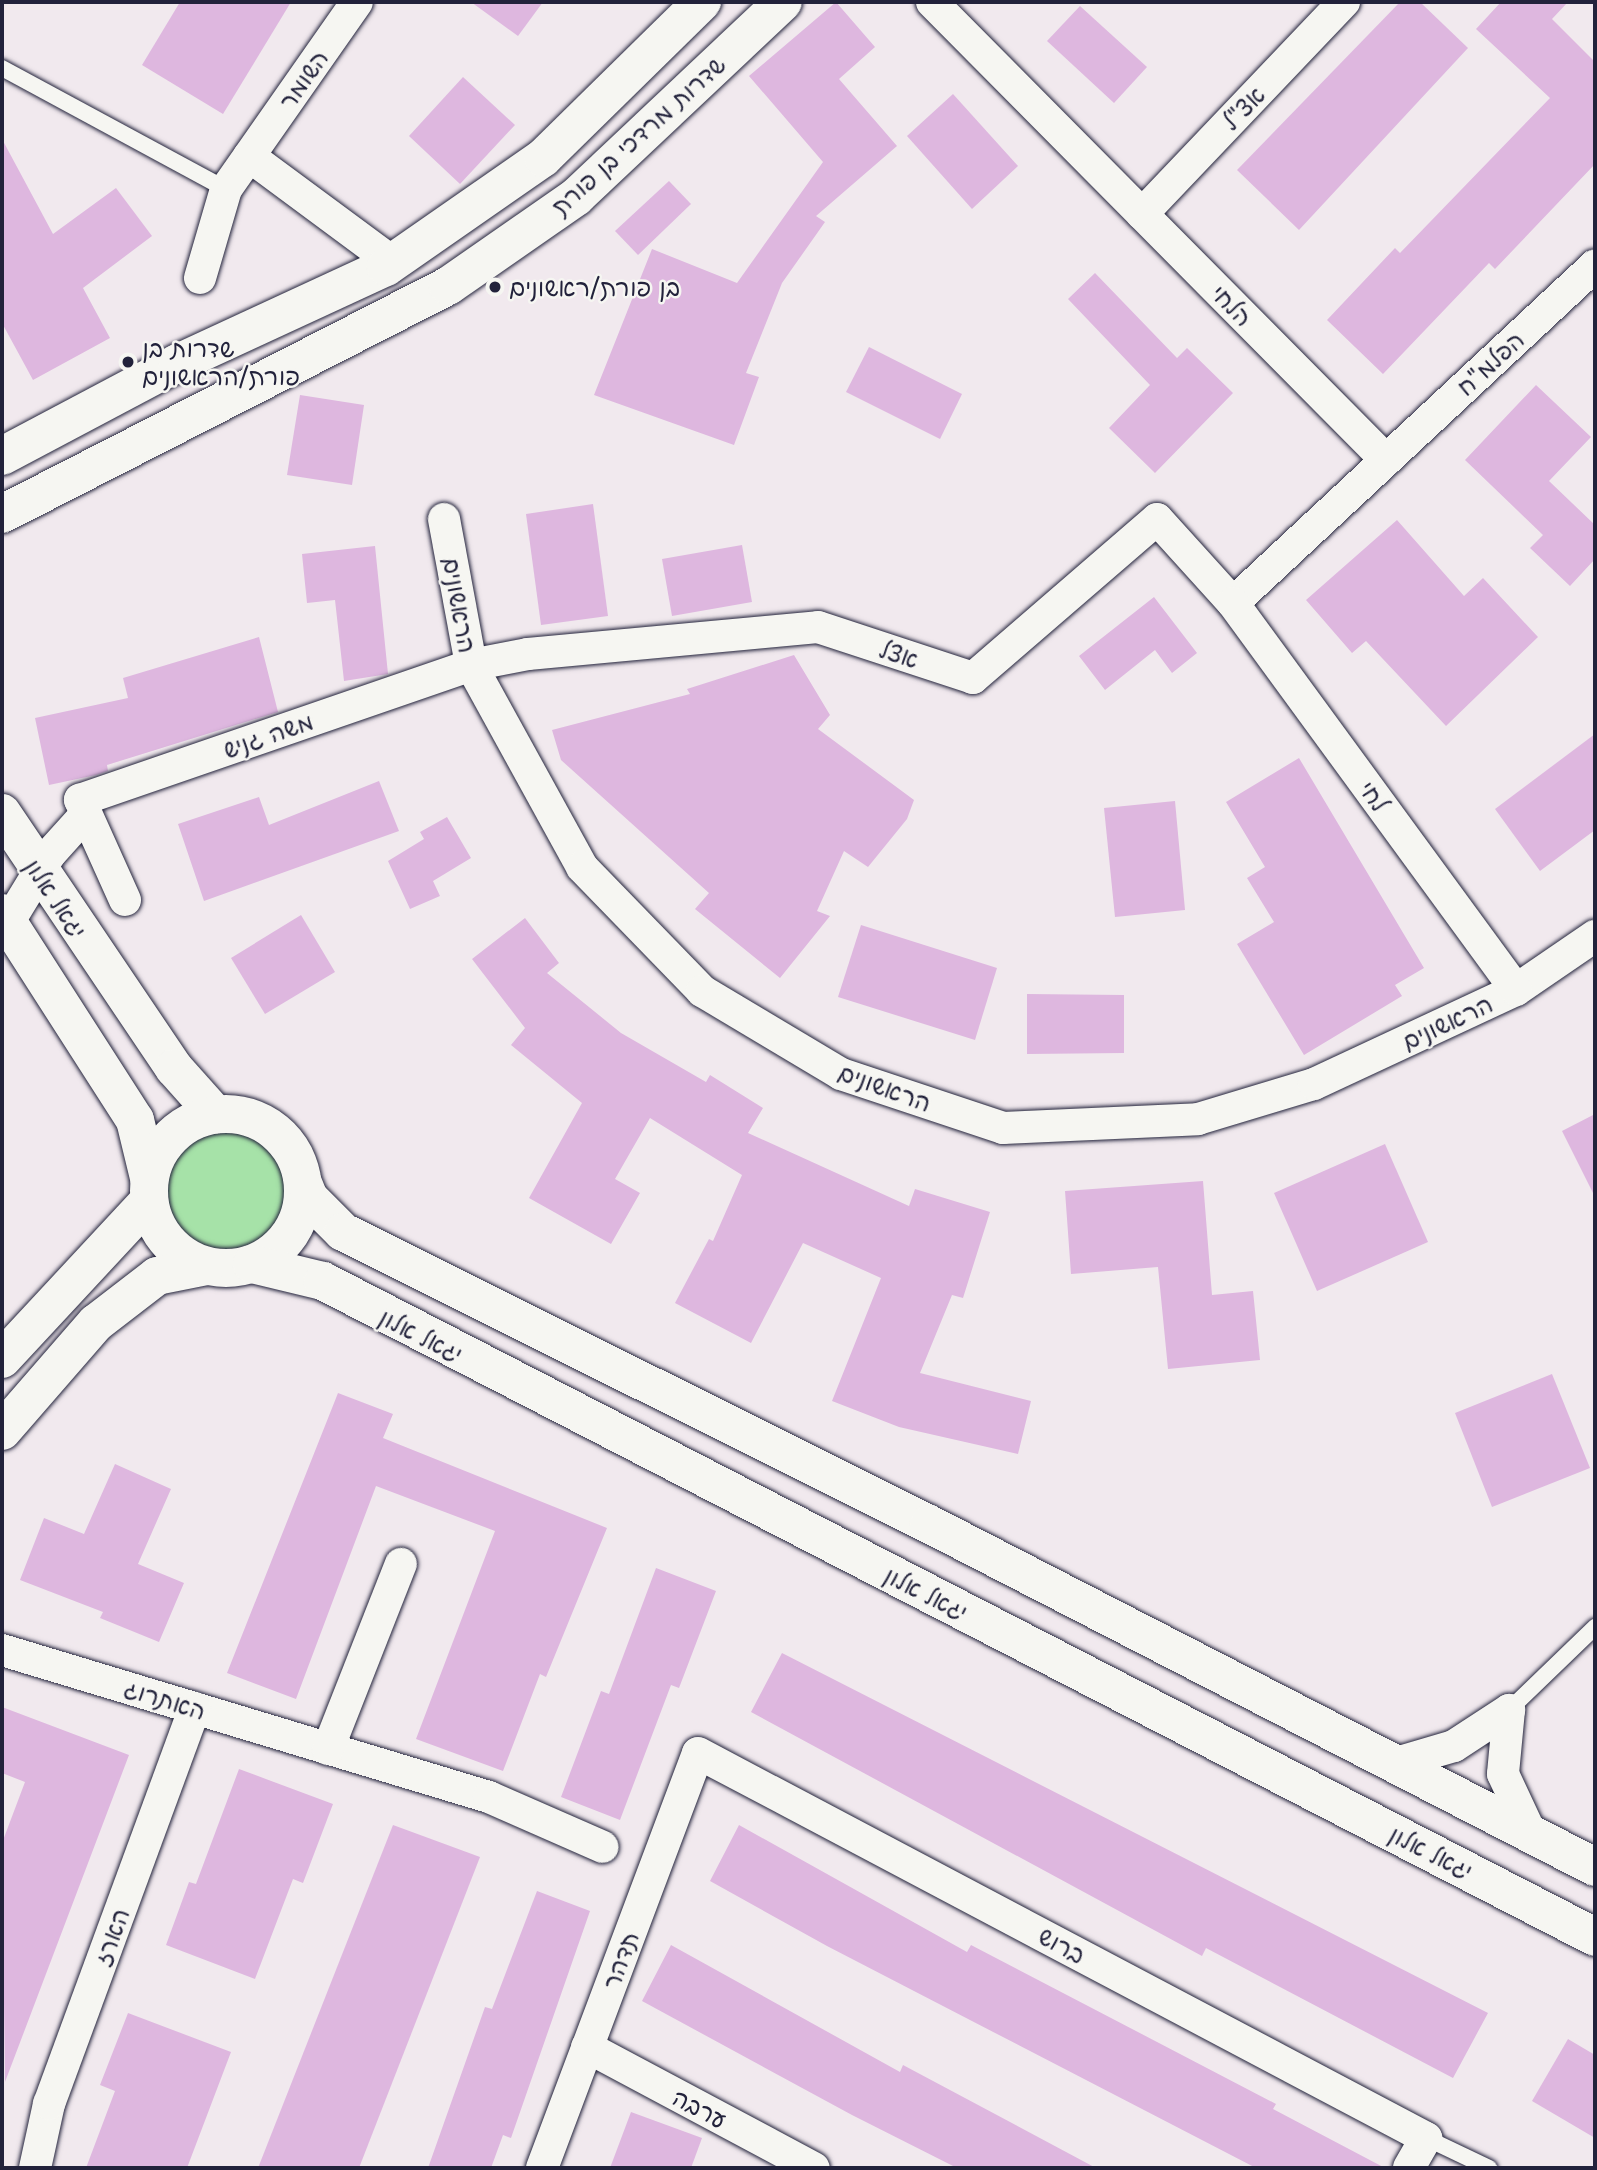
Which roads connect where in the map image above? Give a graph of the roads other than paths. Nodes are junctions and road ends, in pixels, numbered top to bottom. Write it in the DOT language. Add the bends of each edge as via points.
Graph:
graph roads {
  1 [pos="357,2"];
  2 [pos="702,2"];
  3 [pos="783,2"];
  4 [pos="932,2"];
  5 [pos="1344,2"];
  6 [pos="2,68"];
  7 [pos="249,156"];
  8 [pos="226,189"];
  9 [pos="1142,214"];
  10 [pos="392,262"];
  11 [pos="1595,265"];
  12 [pos="200,278"];
  13 [pos="2,456"];
  14 [pos="1385,460"];
  15 [pos="2,514"];
  16 [pos="444,519"];
  17 [pos="1233,603"];
  18 [pos="471,665"];
  19 [pos="2,813"];
  20 [pos="86,814"];
  21 [pos="38,873"];
  22 [pos="125,900"];
  23 [pos="5,918"];
  24 [pos="1595,936"];
  25 [pos="1516,990"];
  26 [pos="215,1114"];
  27 [pos="303,1183"];
  28 [pos="149,1190"];
  29 [pos="252,1264"];
  30 [pos="206,1266"];
  31 [pos="2,1359"];
  32 [pos="2,1432"];
  33 [pos="401,1564"];
  34 [pos="1595,1627"];
  35 [pos="2,1650"];
  36 [pos="195,1708"];
  37 [pos="1509,1710"];
  38 [pos="328,1749"];
  39 [pos="698,1753"];
  40 [pos="1396,1763"];
  41 [pos="1531,1834"];
  42 [pos="603,1847"];
  43 [pos="1595,1867"];
  44 [pos="1595,1937"];
  45 [pos="587,2047"];
  46 [pos="1426,2138"];
  47 [pos="35,2168"];
  48 [pos="542,2168"];
  49 [pos="814,2168"];
  50 [pos="1409,2168"];
  51 [pos="1489,2168"];
  1 -- 7 [label="street, השומר"];
  2 -- 10 [label="street, שדרות מרדכי בן פורת" via="543,158"];
  3 -- 15 [label="street, שדרות מרדכי בן פורת" via="576,197 447,286"];
  4 -- 9 [label="street, הלחי"];
  5 -- 9 [label="street, אצ\"ל"];
  6 -- 8 [label="lane"];
  7 -- 8 [label="street, השומר"];
  7 -- 10 [label="street"];
  8 -- 12 [label="street, השומר"];
  9 -- 14 [label="street, הלחי"];
  10 -- 13 [label="street, שדרות מרדכי בן פורת" via="178,363"];
  11 -- 14 [label="street, הפלמ\"ח"];
  14 -- 17 [label="street"];
  16 -- 18 [label="street, הראשונים"];
  17 -- 18 [label="street, אצל" via="1157,519 973,678 818,627 528,654"];
  17 -- 25 [label="street, לחי"];
  18 -- 20 [label="street, משה גניש" via="80,800"];
  18 -- 25 [label="street, הראשונים" via="582,867 702,991 841,1074 1003,1128 1198,1119 1314,1084"];
  19 -- 21 [label="street, יגאל אלון"];
  20 -- 21 [label="street, משה גניש"];
  20 -- 22 [label="street"];
  21 -- 23 [label="street, משה גניש"];
  21 -- 26 [label="street, יגאל אלון" via="174,1068"];
  23 -- 28 [label="street" via="135,1120"];
  24 -- 25 [label="street, הראשונים"];
  26 -- 27 [label="street" via="240,1115 263,1123 282,1138"];
  26 -- 28 [label="street" via="171,1136"];
  27 -- 29 [label="street" via="300,1212 287,1238"];
  27 -- 40 [label="street" via="309,1198 343,1232"];
  28 -- 30 [label="street" via="167,1243"];
  28 -- 31 [label="street"];
  29 -- 30 [label="street"];
  29 -- 44 [label="street, יגאל אלון" via="323,1281"];
  30 -- 32 [label="street" via="157,1276 96,1323"];
  33 -- 38 [label="street"];
  34 -- 37 [label="lane"];
  35 -- 36 [label="street, האתרוג"];
  36 -- 38 [label="street, האתרוג"];
  36 -- 47 [label="street, הארז" via="49,2104"];
  37 -- 40 [label="street" via="1454,1746"];
  37 -- 41 [label="street" via="1503,1774"];
  38 -- 42 [label="street, האתרוג" via="489,1797"];
  39 -- 45 [label="street, תדהר"];
  39 -- 46 [label="street, ברוש"];
  40 -- 41 [label="street"];
  41 -- 43 [label="street"];
  45 -- 48 [label="street, תדהר"];
  45 -- 49 [label="street, ערבה"];
  46 -- 50 [label="street"];
  46 -- 51 [label="lane"];
}
